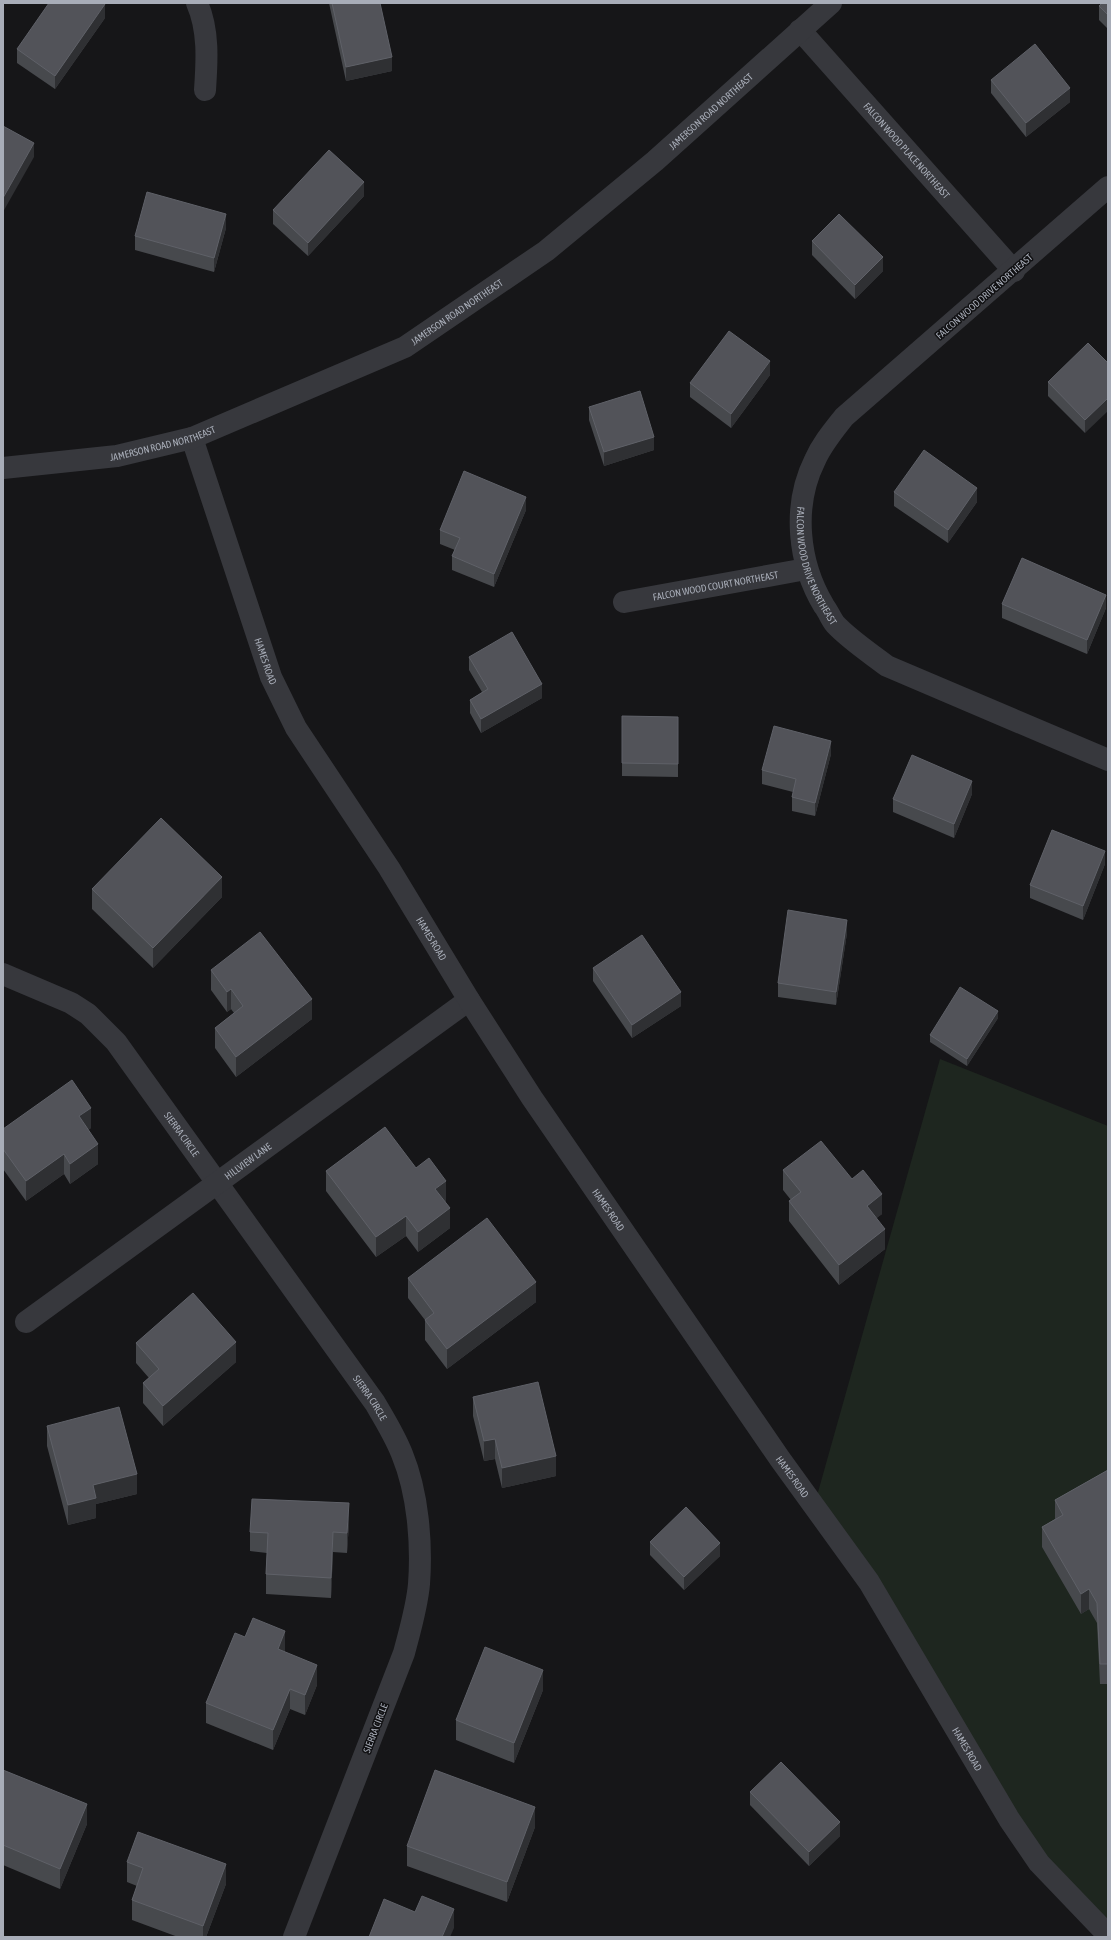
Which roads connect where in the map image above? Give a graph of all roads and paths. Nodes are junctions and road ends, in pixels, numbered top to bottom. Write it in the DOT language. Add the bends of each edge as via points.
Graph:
graph roads {
  1 [pos="197,3"];
  2 [pos="831,3"];
  3 [pos="800,30"];
  4 [pos="205,90"];
  5 [pos="1108,187"];
  6 [pos="1014,270"];
  7 [pos="192,438"];
  8 [pos="3,468"];
  9 [pos="806,569"];
  10 [pos="624,602"];
  11 [pos="1108,760"];
  12 [pos="3,974"];
  13 [pos="469,1000"];
  14 [pos="219,1183"];
  15 [pos="26,1322"];
  16 [pos="1108,1935"];
  17 [pos="294,1937"];
  1 -- 4 [label="street" via="202,13 207,53"];
  2 -- 3 [label="street, JAMERSON ROAD NORTHEAST"];
  3 -- 6 [label="street, FALCON WOOD PLACE NORTHEAST"];
  3 -- 7 [label="street, JAMERSON ROAD NORTHEAST" via="655,161 546,251 411,342"];
  5 -- 6 [label="street, FALCON WOOD DRIVE NORTHEAST"];
  6 -- 9 [label="street, FALCON WOOD DRIVE NORTHEAST" via="844,417 826,440 814,461 801,512"];
  7 -- 8 [label="street, JAMERSON ROAD NORTHEAST" via="118,456"];
  7 -- 13 [label="street, HAMES ROAD" via="271,677 296,728 389,868"];
  9 -- 10 [label="street, FALCON WOOD COURT NORTHEAST"];
  9 -- 11 [label="street, FALCON WOOD DRIVE NORTHEAST" via="819,598 835,623 857,644 887,666"];
  12 -- 14 [label="street, SIERRA CIRCLE" via="71,1003 101,1026 116,1042"];
  13 -- 14 [label="street, HILLVIEW LANE"];
  13 -- 16 [label="street, HAMES ROAD" via="598,1196 780,1459 869,1582 1009,1819 1039,1863"];
  14 -- 15 [label="street, HILLVIEW LANE"];
  14 -- 17 [label="street, SIERRA CIRCLE" via="392,1430 403,1456 418,1520 419,1585 404,1653"];
}
